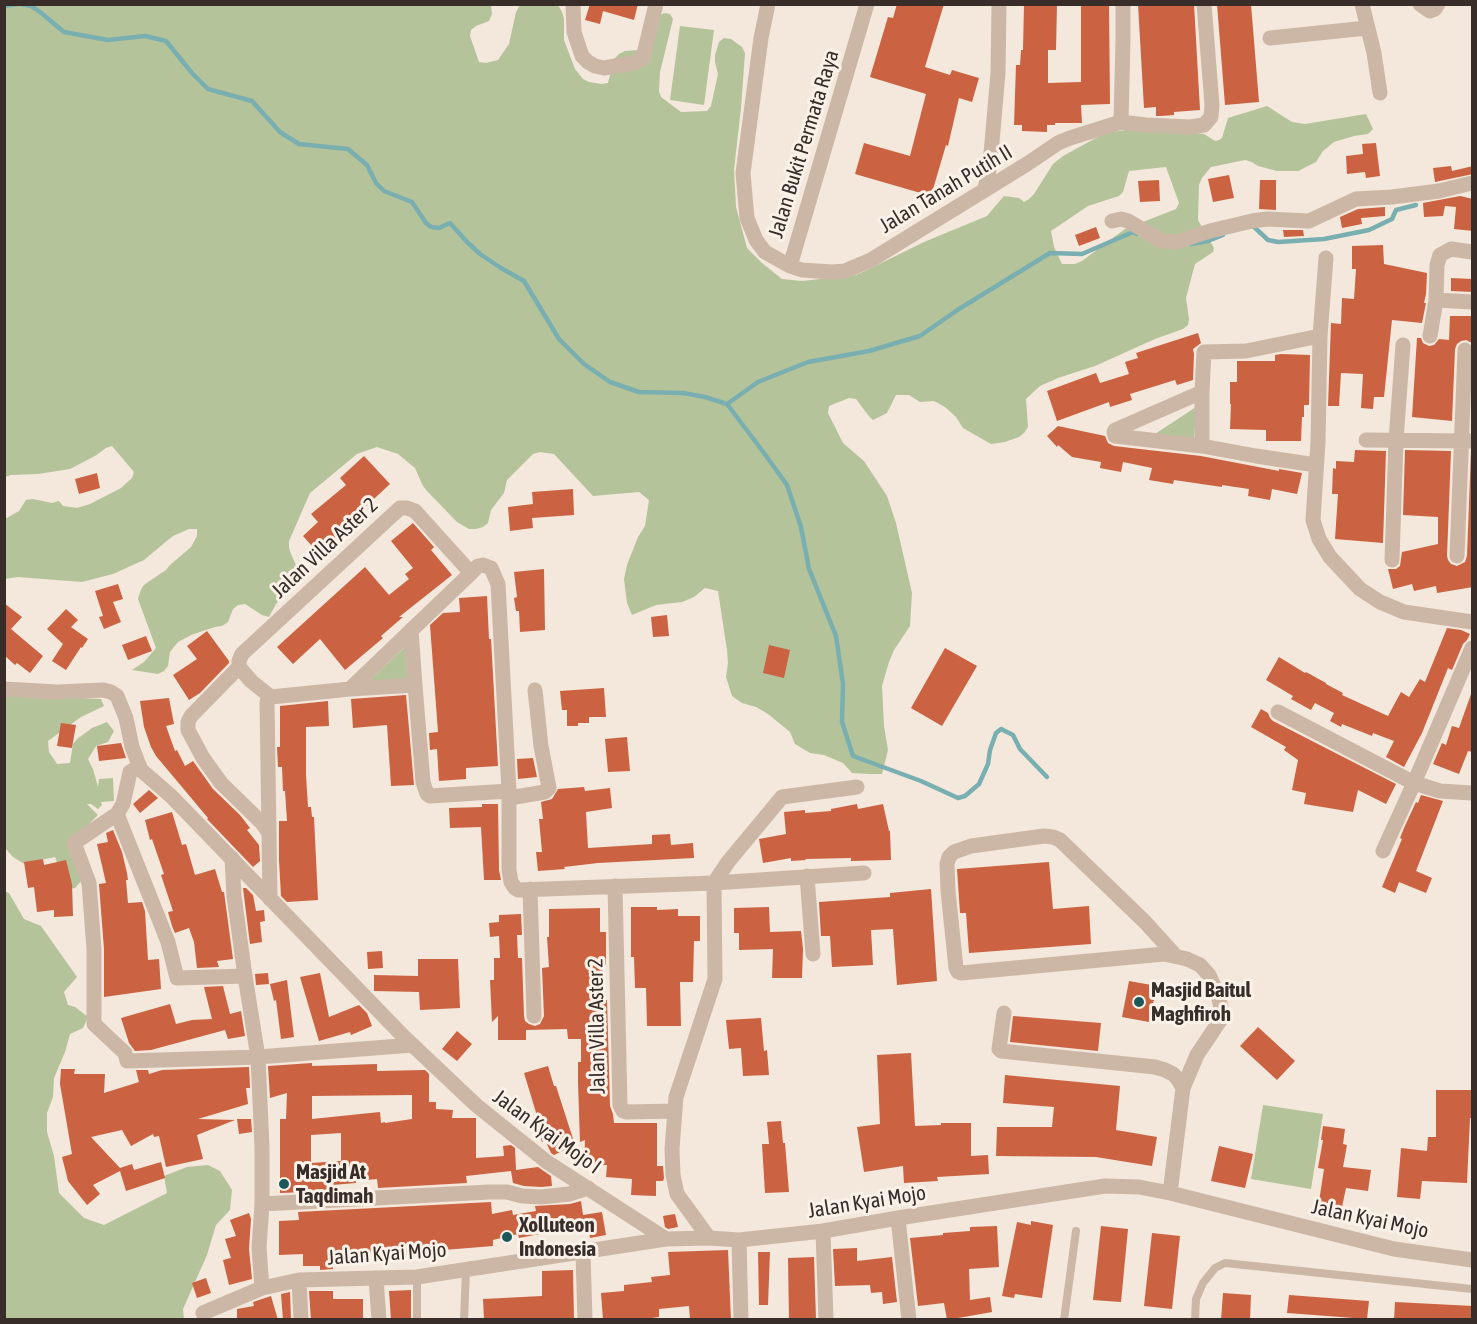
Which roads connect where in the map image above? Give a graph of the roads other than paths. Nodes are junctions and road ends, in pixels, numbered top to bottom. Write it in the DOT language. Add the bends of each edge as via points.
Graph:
graph roads {
  1 [pos="573,4"];
  2 [pos="656,4"];
  3 [pos="768,4"];
  4 [pos="867,4"];
  5 [pos="999,4"];
  6 [pos="1123,4"];
  7 [pos="1204,4"];
  8 [pos="1362,4"];
  9 [pos="1420,4"];
  10 [pos="1438,4"];
  11 [pos="1367,28"];
  12 [pos="1270,38"];
  13 [pos="1380,93"];
  14 [pos="1121,122"];
  15 [pos="1473,183"];
  16 [pos="985,189"];
  17 [pos="1112,221"];
  18 [pos="1473,252"];
  19 [pos="1326,258"];
  20 [pos="790,266"];
  21 [pos="1436,300"];
  22 [pos="1473,302"];
  23 [pos="1320,336"];
  24 [pos="1430,336"];
  25 [pos="1403,345"];
  26 [pos="1466,350"];
  27 [pos="1202,393"];
  28 [pos="1366,440"];
  29 [pos="1396,440"];
  30 [pos="1467,441"];
  31 [pos="1202,446"];
  32 [pos="1316,465"];
  33 [pos="1456,556"];
  34 [pos="1392,560"];
  35 [pos="471,573"];
  36 [pos="1471,620"];
  37 [pos="411,630"];
  38 [pos="1473,648"];
  39 [pos="239,667"];
  40 [pos="416,685"];
  41 [pos="4,689"];
  42 [pos="350,689"];
  43 [pos="535,690"];
  44 [pos="271,697"];
  45 [pos="1278,712"];
  46 [pos="141,770"];
  47 [pos="1414,783"];
  48 [pos="857,787"];
  49 [pos="1473,793"];
  50 [pos="508,795"];
  51 [pos="117,814"];
  52 [pos="269,833"];
  53 [pos="1383,851"];
  54 [pos="231,858"];
  55 [pos="864,873"];
  56 [pos="807,876"];
  57 [pos="714,883"];
  58 [pos="615,886"];
  59 [pos="530,889"];
  60 [pos="270,899"];
  61 [pos="813,954"];
  62 [pos="1175,956"];
  63 [pos="245,975"];
  64 [pos="1004,1012"];
  65 [pos="534,1016"];
  66 [pos="413,1046"];
  67 [pos="258,1057"];
  68 [pos="1182,1088"];
  69 [pos="675,1111"];
  70 [pos="588,1188"];
  71 [pos="1170,1193"];
  72 [pos="262,1204"];
  73 [pos="898,1218"];
  74 [pos="1076,1231"];
  75 [pos="823,1232"];
  76 [pos="709,1238"];
  77 [pos="666,1239"];
  78 [pos="739,1240"];
  79 [pos="583,1252"];
  80 [pos="1473,1260"];
  81 [pos="466,1270"];
  82 [pos="417,1277"];
  83 [pos="376,1278"];
  84 [pos="299,1280"];
  85 [pos="262,1288"];
  86 [pos="1473,1289"];
  87 [pos="203,1313"];
  88 [pos="301,1320"];
  89 [pos="379,1320"];
  90 [pos="417,1320"];
  91 [pos="464,1320"];
  92 [pos="585,1320"];
  93 [pos="741,1320"];
  94 [pos="826,1320"];
  95 [pos="909,1320"];
  96 [pos="1064,1320"];
  97 [pos="1195,1320"];
  1 -- 2 [label="street" via="574,32 582,56 604,68 643,58"];
  3 -- 20 [label="street, Jalan Bukit Permata Raya" via="743,173 747,218 756,240 765,252"];
  4 -- 20 [label="street, Jalan Bukit Permata Raya"];
  5 -- 16 [label="street" via="995,114"];
  6 -- 14 [label="street"];
  7 -- 14 [label="street" via="1211,117 1204,125 1190,127"];
  8 -- 11 [label="street"];
  9 -- 10 [label="street" via="1432,11"];
  11 -- 12 [label="street"];
  11 -- 13 [label="street"];
  14 -- 16 [label="street, Jalan Tanah Putih II" via="1058,143"];
  15 -- 17 [label="street" via="1439,191 1356,198 1309,221 1252,221 1177,242 1162,241 1128,221"];
  16 -- 20 [label="street, Jalan Tanah Putih II" via="870,260 845,271"];
  18 -- 21 [label="street" via="1451,249 1440,255"];
  19 -- 23 [label="street"];
  21 -- 22 [label="street"];
  21 -- 24 [label="street"];
  23 -- 27 [label="street" via="1246,351 1204,352"];
  23 -- 32 [label="street"];
  25 -- 29 [label="street"];
  26 -- 30 [label="street"];
  27 -- 31 [label="street"];
  27 -- 31 [label="street" via="1115,430 1114,434"];
  28 -- 29 [label="street"];
  29 -- 30 [label="street"];
  29 -- 34 [label="street"];
  30 -- 33 [label="street"];
  31 -- 32 [label="street"];
  32 -- 36 [label="street" via="1312,520 1319,540 1360,589 1404,612"];
  35 -- 37 [label="street"];
  35 -- 39 [label="street, Jalan Villa Aster 2" via="414,511 400,507 242,654"];
  35 -- 50 [label="street" via="478,566 491,568 498,584"];
  37 -- 40 [label="street"];
  37 -- 42 [label="street"];
  38 -- 47 [label="street"];
  39 -- 44 [label="street"];
  39 -- 52 [label="street, Jalan Villa Aster 2" via="191,716 188,730 221,783"];
  40 -- 42 [label="street"];
  40 -- 50 [label="street" via="427,794"];
  41 -- 46 [label="street, Jalan Kyai Mojo I" via="111,692 117,696 126,718"];
  42 -- 44 [label="street"];
  43 -- 50 [label="street" via="549,788 545,792"];
  44 -- 52 [label="street" via="267,702"];
  45 -- 47 [label="street"];
  46 -- 51 [label="street" via="130,772"];
  46 -- 54 [label="street, Jalan Kyai Mojo I"];
  47 -- 49 [label="street"];
  47 -- 53 [label="street"];
  48 -- 57 [label="street" via="782,797"];
  50 -- 59 [label="street" via="510,876 518,890"];
  51 -- 63 [label="street" via="168,942 177,978"];
  51 -- 67 [label="street" via="74,843 89,883 94,1024 125,1053 127,1061"];
  52 -- 60 [label="street"];
  54 -- 60 [label="street, Jalan Kyai Mojo I"];
  54 -- 63 [label="street"];
  55 -- 56 [label="street"];
  56 -- 57 [label="street"];
  56 -- 61 [label="street"];
  57 -- 58 [label="street"];
  57 -- 69 [label="street" via="715,979 676,1097"];
  58 -- 59 [label="street"];
  58 -- 69 [label="street, Jalan Villa Aster 2" via="620,1105 626,1112"];
  59 -- 65 [label="street"];
  60 -- 66 [label="street, Jalan Kyai Mojo I"];
  62 -- 62 [label="street" via="958,972 948,891 949,857 971,846 1044,836 1060,840"];
  62 -- 68 [label="street" via="1193,961 1205,970 1218,995 1221,1013"];
  63 -- 67 [label="street"];
  64 -- 68 [label="street" via="1001,1051 1155,1067 1173,1074"];
  66 -- 67 [label="street"];
  66 -- 70 [label="street, Jalan Kyai Mojo I" via="476,1105 547,1162"];
  67 -- 72 [label="street"];
  68 -- 71 [label="street"];
  69 -- 76 [label="street" via="675,1188"];
  70 -- 72 [label="street" via="541,1197 489,1192"];
  70 -- 77 [label="street, Jalan Kyai Mojo I"];
  71 -- 73 [label="street, Jalan Kyai Mojo" via="1105,1186"];
  71 -- 80 [label="street, Jalan Kyai Mojo" via="1394,1249"];
  72 -- 85 [label="street"];
  73 -- 75 [label="street, Jalan Kyai Mojo"];
  73 -- 95 [label="street"];
  74 -- 96 [label="lane"];
  75 -- 78 [label="street, Jalan Kyai Mojo"];
  75 -- 94 [label="street"];
  76 -- 77 [label="street, Jalan Kyai Mojo"];
  76 -- 78 [label="street, Jalan Kyai Mojo"];
  77 -- 79 [label="street, Jalan Kyai Mojo"];
  78 -- 93 [label="street"];
  79 -- 81 [label="street, Jalan Kyai Mojo"];
  79 -- 92 [label="street"];
  81 -- 82 [label="street, Jalan Kyai Mojo"];
  81 -- 91 [label="lane"];
  82 -- 83 [label="street, Jalan Kyai Mojo"];
  82 -- 90 [label="lane"];
  83 -- 84 [label="street, Jalan Kyai Mojo"];
  83 -- 89 [label="street"];
  84 -- 85 [label="street, Jalan Kyai Mojo"];
  84 -- 88 [label="street"];
  85 -- 87 [label="street, Jalan Kyai Mojo"];
  86 -- 97 [label="lane" via="1225,1263 1215,1268 1203,1283 1196,1299"];
}
